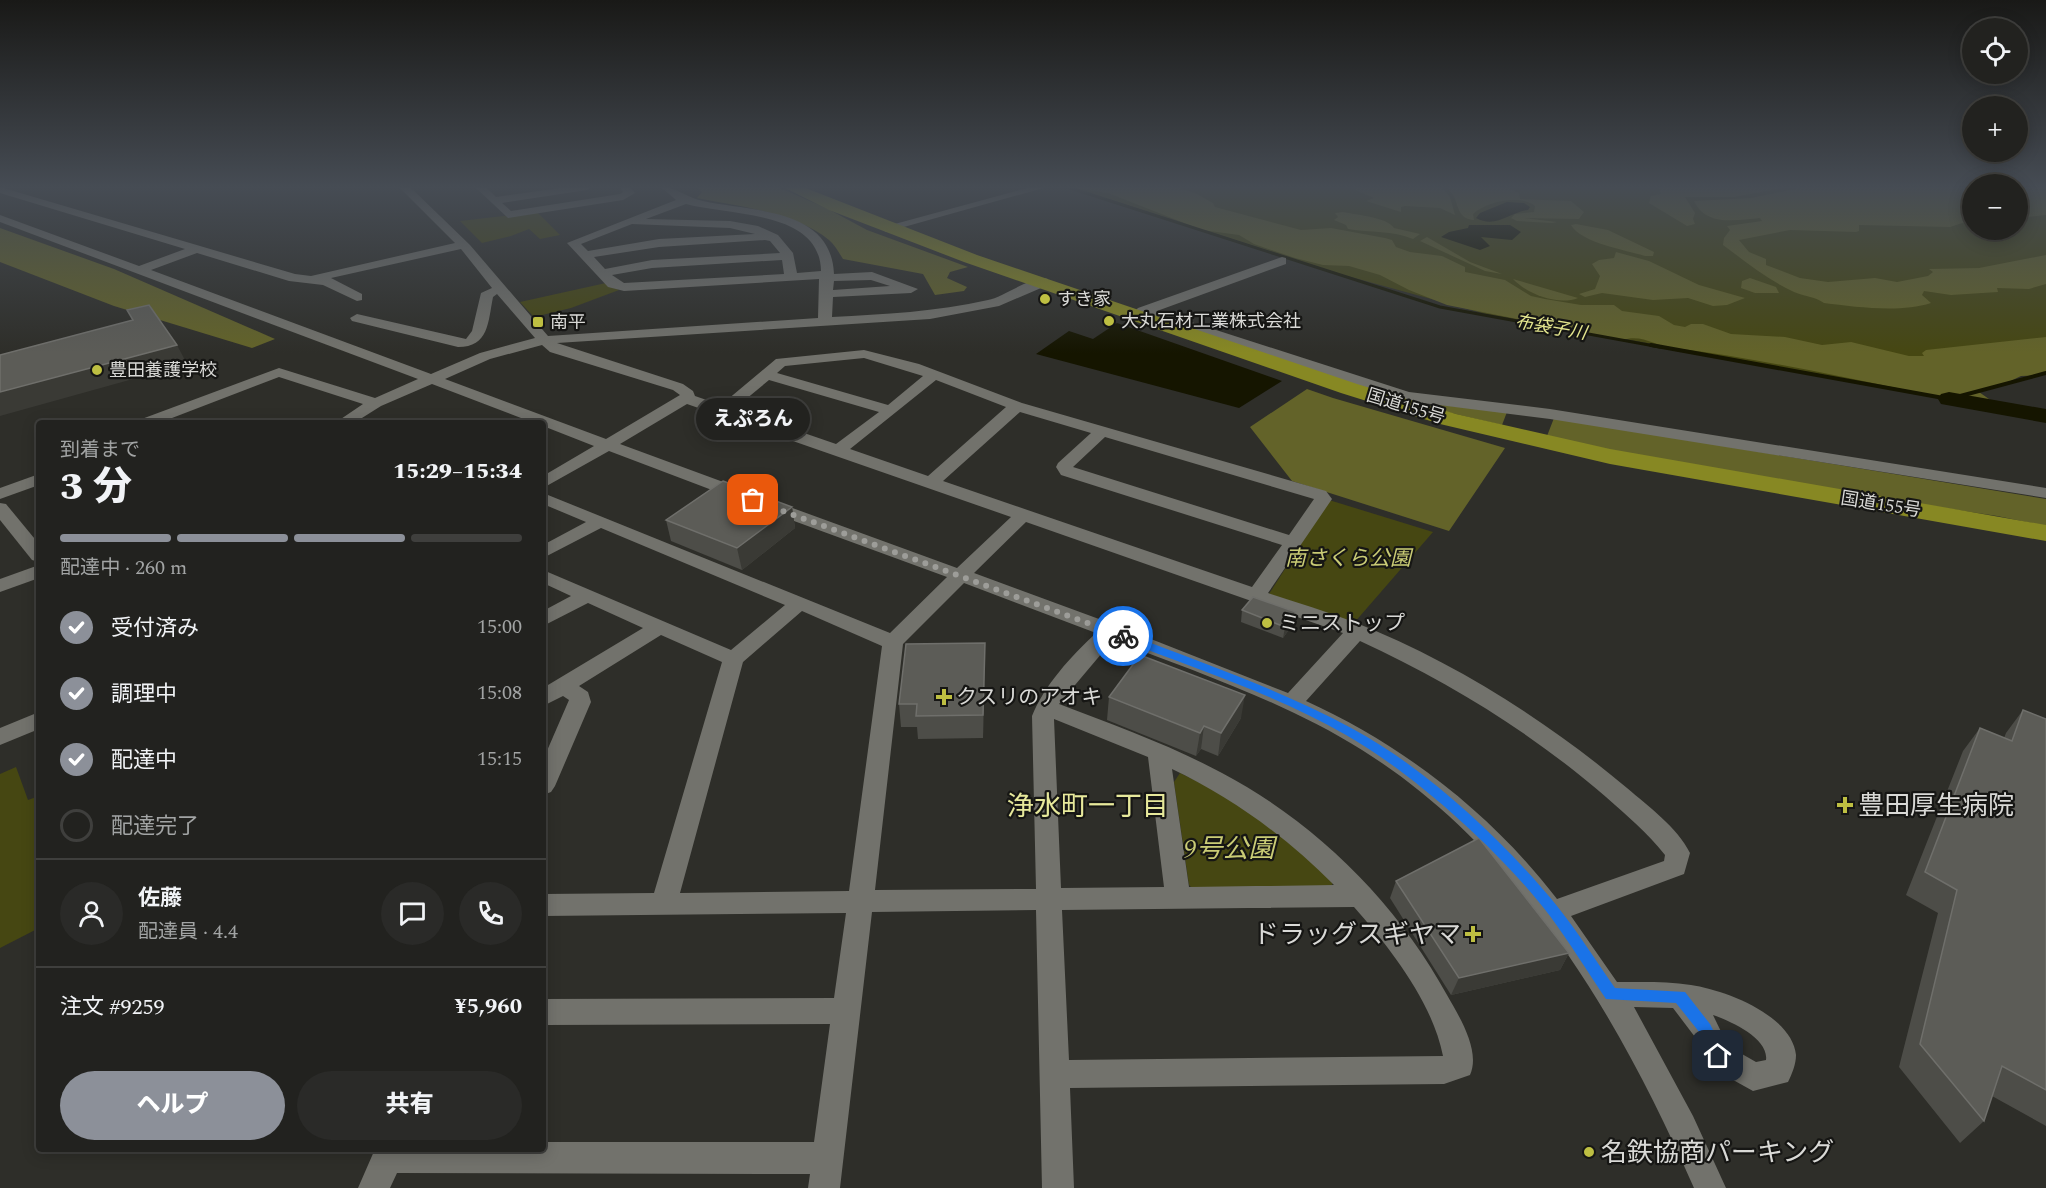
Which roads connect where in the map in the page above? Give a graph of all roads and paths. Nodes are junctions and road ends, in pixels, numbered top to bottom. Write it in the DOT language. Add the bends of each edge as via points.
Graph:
graph roads {
  1 [pos="65,242"];
  2 [pos="175,242"];
  3 [pos="460,242"];
  4 [pos="574,242"];
  5 [pos="668,242"];
  6 [pos="777,242"];
  7 [pos="819,242"];
  8 [pos="928,242"];
  9 [pos="463,245"];
  10 [pos="197,249"];
  11 [pos="586,255"];
  12 [pos="789,256"];
  13 [pos="1282,261"];
  14 [pos="139,270"];
  15 [pos="604,273"];
  16 [pos="826,277"];
  17 [pos="790,278"];
  18 [pos="308,279"];
  19 [pos="1042,282"];
  20 [pos="499,290"];
  21 [pos="825,294"];
  22 [pos="357,297"];
  23 [pos="1140,313"];
  24 [pos="357,318"];
  25 [pos="825,322"];
  26 [pos="544,340"];
  27 [pos="470,343"];
  28 [pos="485,356"];
  29 [pos="766,374"];
  30 [pos="933,375"];
  31 [pos="430,378"];
  32 [pos="686,398"];
  33 [pos="376,404"];
  34 [pos="1017,406"];
  35 [pos="723,411"];
  36 [pos="891,411"];
  37 [pos="154,420"];
  38 [pos="350,420"];
  39 [pos="540,420"];
  40 [pos="546,422"];
  41 [pos="1102,431"];
  42 [pos="608,446"];
  43 [pos="837,451"];
  44 [pos="36,479"];
  45 [pos="546,481"];
  46 [pos="932,482"];
  47 [pos="2046,493"];
  48 [pos="0,494"];
  49 [pos="546,499"];
  50 [pos="0,508"];
  51 [pos="1024,514"];
  52 [pos="599,522"];
  53 [pos="2046,533"];
  54 [pos="1292,542"];
  55 [pos="546,550"];
  56 [pos="36,552"];
  57 [pos="36,572"];
  58 [pos="961,576"];
  59 [pos="546,577"];
  60 [pos="0,586"];
  61 [pos="587,595"];
  62 [pos="1256,595"];
  63 [pos="798,604"];
  64 [pos="546,618"];
  65 [pos="659,627"];
  66 [pos="1111,631"];
  67 [pos="1358,631"];
  68 [pos="893,644"];
  69 [pos="733,659"];
  70 [pos="564,685"];
  71 [pos="546,696"];
  72 [pos="1292,703"];
  73 [pos="1045,707"];
  74 [pos="36,721"];
  75 [pos="0,737"];
  76 [pos="1159,755"];
  77 [pos="546,779"];
  78 [pos="1359,896"];
  79 [pos="1178,899"];
  80 [pos="1048,900"];
  81 [pos="860,902"];
  82 [pos="664,904"];
  83 [pos="546,905"];
  84 [pos="1554,911"];
  85 [pos="1611,994"];
  86 [pos="1680,996"];
  87 [pos="847,1011"];
  88 [pos="546,1012"];
  89 [pos="1054,1074"];
  90 [pos="389,1153"];
  91 [pos="826,1173"];
  92 [pos="374,1188"];
  93 [pos="1058,1188"];
  94 [pos="1710,1188"];
  1 -- 14 [label="street"];
  2 -- 10 [label="street"];
  3 -- 9 [label="street"];
  4 -- 11 [label="street"];
  5 -- 11 [label="street"];
  6 -- 12 [label="street"];
  7 -- 16 [label="street" via="824,247"];
  8 -- 19 [label="highway, 国道155号"];
  9 -- 18 [label="street"];
  9 -- 20 [label="street"];
  10 -- 14 [label="street"];
  10 -- 18 [label="street"];
  11 -- 15 [label="street"];
  12 -- 15 [label="street" via="652,264"];
  12 -- 17 [label="street"];
  13 -- 23 [label="street"];
  14 -- 31 [label="street"];
  15 -- 17 [label="street" via="613,284 631,288"];
  16 -- 17 [label="street"];
  16 -- 21 [label="street"];
  16 -- 21 [label="street" via="872,276 911,289"];
  18 -- 22 [label="street" via="326,282"];
  19 -- 23 [label="highway, 国道155号"];
  19 -- 25 [label="street" via="1011,298 975,308"];
  20 -- 26 [label="street"];
  20 -- 27 [label="street" via="486,297 480,331"];
  21 -- 25 [label="street"];
  23 -- 47 [label="street" via="1407,396 1550,414"];
  23 -- 53 [label="highway, 国道155号" via="1393,403 1511,435 1711,475"];
  24 -- 27 [label="street"];
  25 -- 26 [label="street"];
  26 -- 28 [label="street"];
  26 -- 32 [label="street" via="555,349 685,390"];
  27 -- 28 [label="street"];
  28 -- 31 [label="street"];
  29 -- 30 [label="street" via="785,360 858,354"];
  29 -- 35 [label="street"];
  29 -- 36 [label="street"];
  30 -- 34 [label="street"];
  30 -- 36 [label="street"];
  31 -- 33 [label="street"];
  31 -- 39 [label="street"];
  32 -- 35 [label="street"];
  32 -- 42 [label="street"];
  33 -- 37 [label="street" via="279,372"];
  33 -- 38 [label="street"];
  34 -- 41 [label="street"];
  34 -- 46 [label="street"];
  35 -- 43 [label="street"];
  36 -- 43 [label="street"];
  40 -- 42 [label="street"];
  41 -- 54 [label="street" via="1320,495 1323,499"];
  41 -- 54 [label="street" via="1064,467 1067,471"];
  42 -- 45 [label="street"];
  42 -- 58 [label="street"];
  43 -- 46 [label="street"];
  44 -- 48 [label="street"];
  46 -- 51 [label="street"];
  49 -- 52 [label="street"];
  50 -- 56 [label="street"];
  51 -- 58 [label="street"];
  51 -- 62 [label="street"];
  52 -- 55 [label="street"];
  52 -- 63 [label="street"];
  54 -- 62 [label="street"];
  57 -- 60 [label="street"];
  58 -- 66 [label="street"];
  58 -- 68 [label="street"];
  59 -- 61 [label="street"];
  61 -- 64 [label="street"];
  61 -- 65 [label="street"];
  62 -- 67 [label="street"];
  63 -- 68 [label="street"];
  63 -- 69 [label="street"];
  65 -- 69 [label="street"];
  65 -- 70 [label="street"];
  66 -- 72 [label="street"];
  66 -- 73 [label="street"];
  67 -- 72 [label="street"];
  67 -- 84 [label="street" via="1431,666 1510,713 1603,781 1678,853 1675,867"];
  68 -- 81 [label="street"];
  69 -- 82 [label="street"];
  70 -- 71 [label="street"];
  70 -- 77 [label="street" via="580,697 580,702"];
  72 -- 84 [label="street" via="1350,732 1438,794 1516,868"];
  73 -- 76 [label="street"];
  73 -- 80 [label="street"];
  74 -- 75 [label="street"];
  76 -- 78 [label="street" via="1214,779 1283,823"];
  76 -- 79 [label="street"];
  78 -- 79 [label="street"];
  78 -- 89 [label="street" via="1391,931 1420,975 1448,1026 1460,1065 1444,1070"];
  79 -- 80 [label="street"];
  80 -- 81 [label="street"];
  80 -- 89 [label="street"];
  81 -- 82 [label="street"];
  81 -- 87 [label="street"];
  82 -- 83 [label="street"];
  84 -- 85 [label="street"];
  85 -- 86 [label="street"];
  85 -- 94 [label="street" via="1686,1132"];
  87 -- 88 [label="street"];
  87 -- 91 [label="street"];
  89 -- 93 [label="street"];
  90 -- 91 [label="street"];
  90 -- 92 [label="street"];
}
